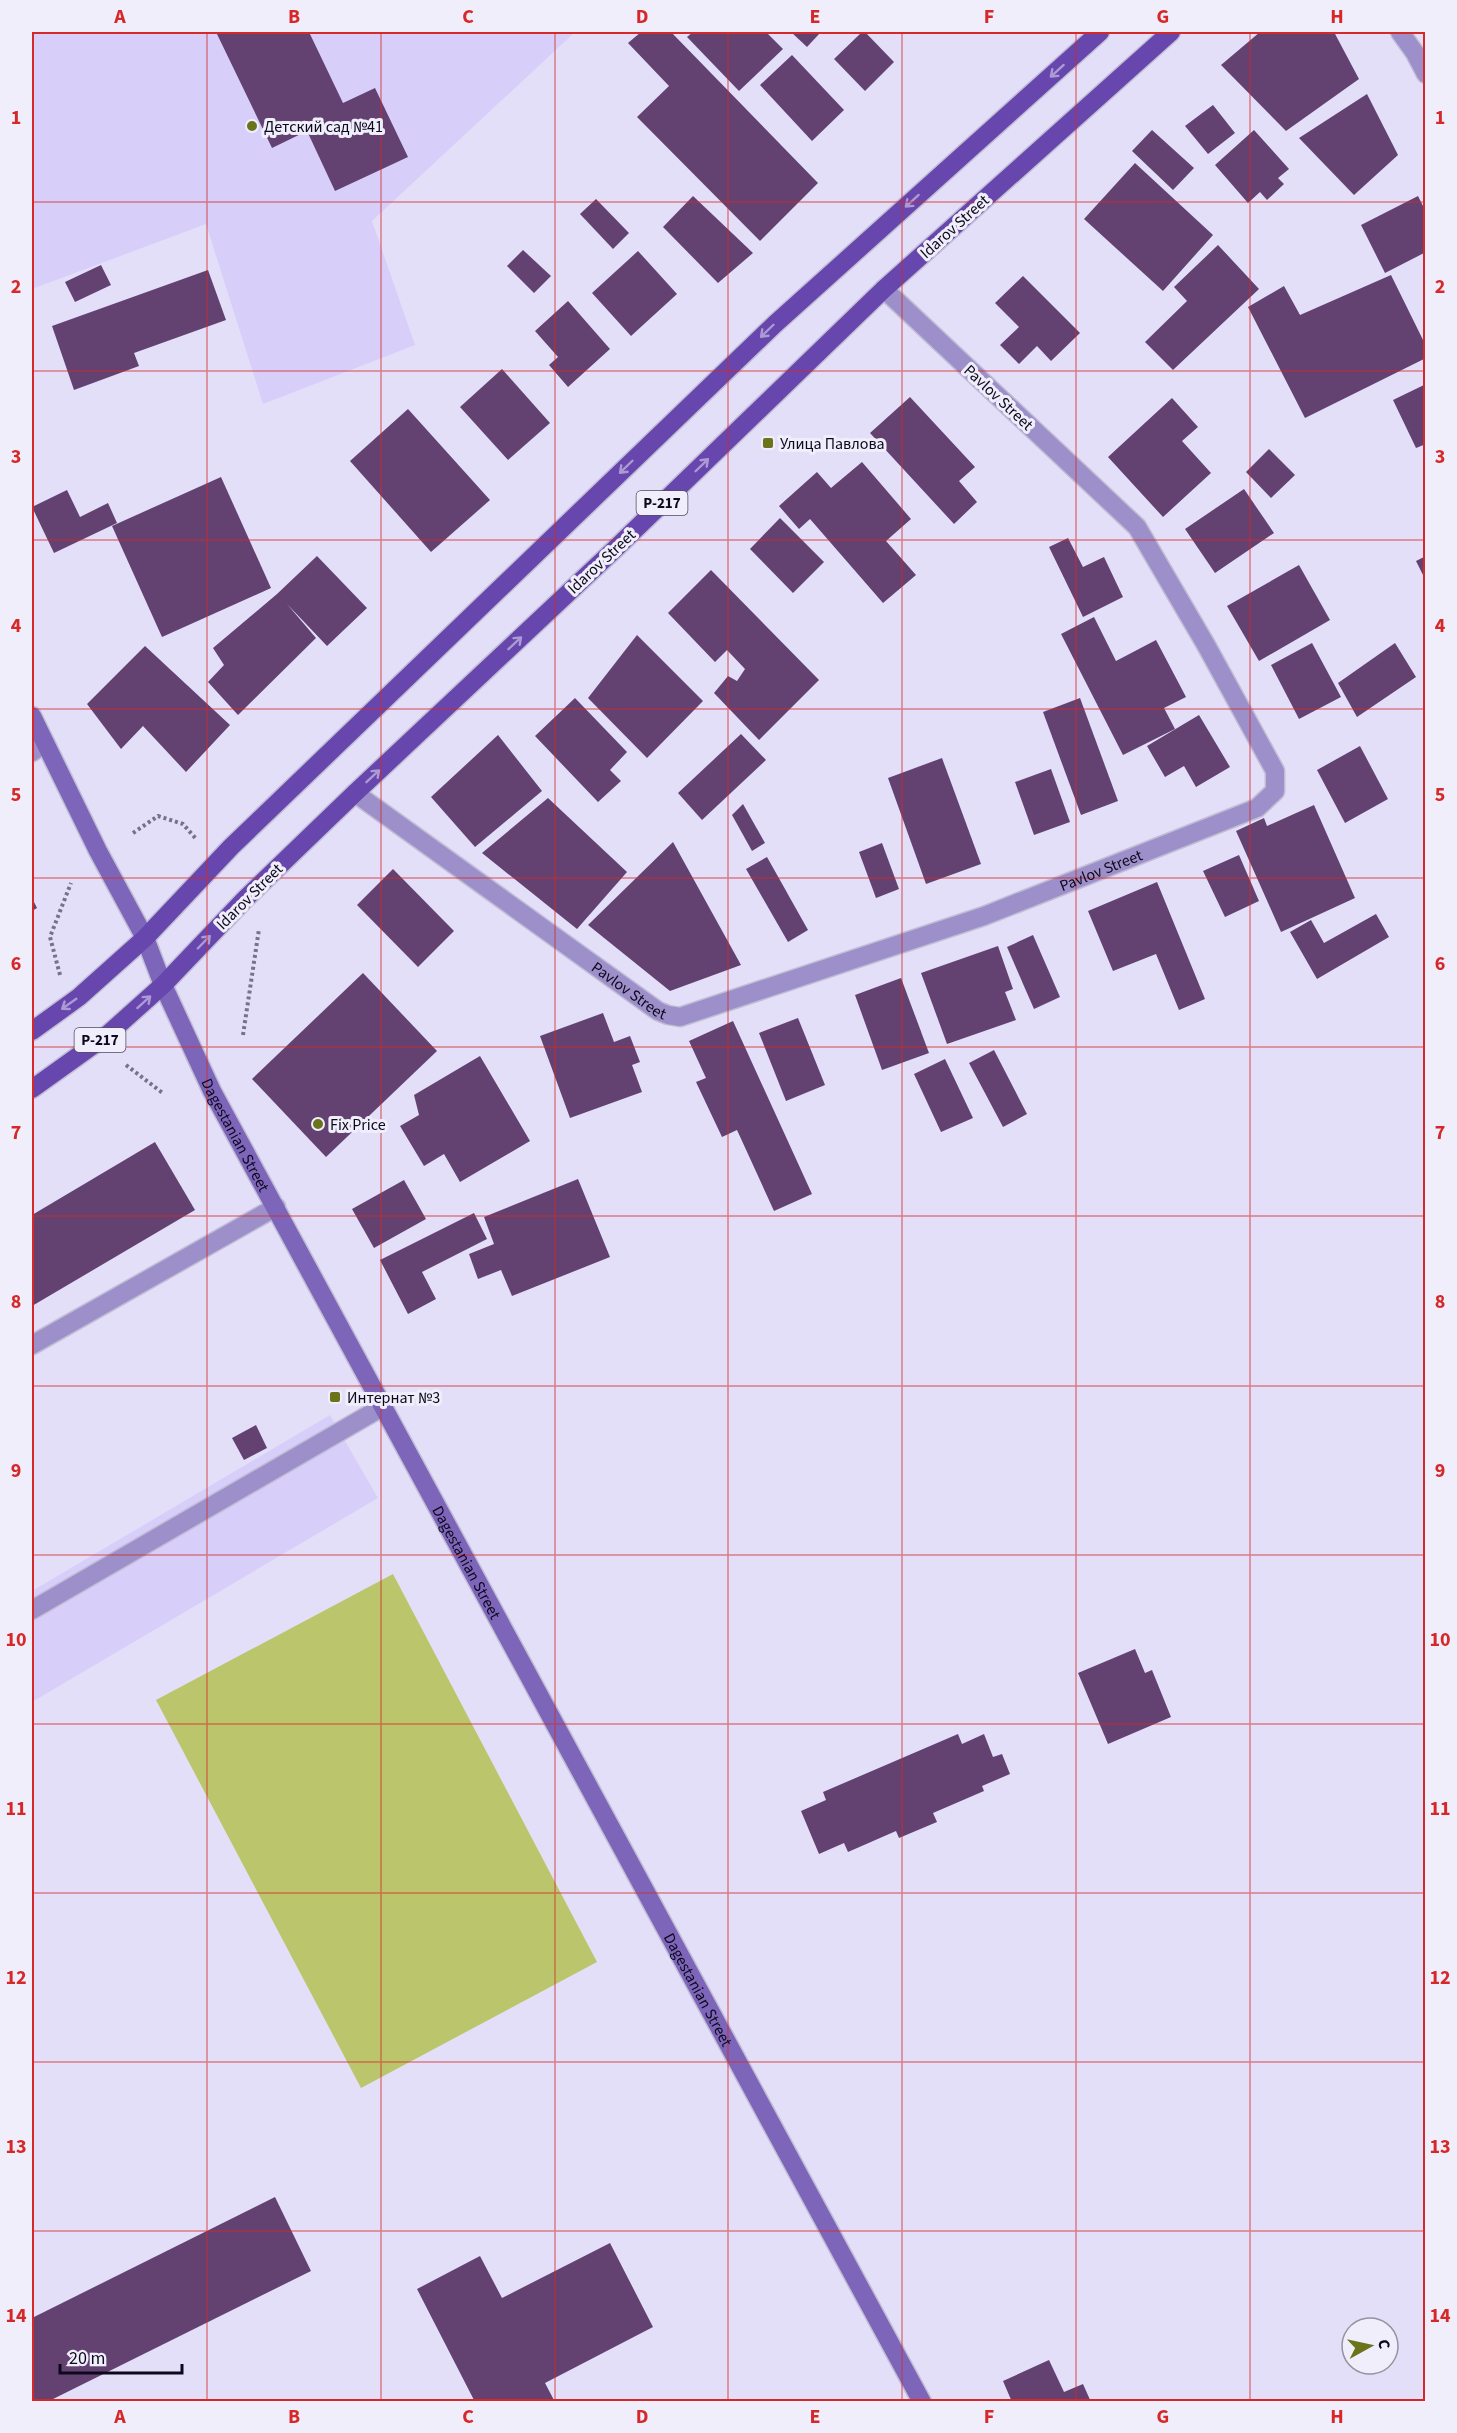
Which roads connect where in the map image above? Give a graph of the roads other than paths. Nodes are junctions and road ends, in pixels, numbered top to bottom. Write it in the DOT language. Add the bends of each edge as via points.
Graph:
graph roads {
  1 [pos="1100,32"];
  2 [pos="1171,32"];
  3 [pos="1400,32"];
  4 [pos="1425,71"];
  5 [pos="884,289"];
  6 [pos="32,716"];
  7 [pos="38,747"];
  8 [pos="355,793"];
  9 [pos="145,938"];
  10 [pos="163,984"];
  11 [pos="32,1031"];
  12 [pos="32,1089"];
  13 [pos="276,1208"];
  14 [pos="32,1345"];
  15 [pos="384,1406"];
  16 [pos="32,1610"];
  17 [pos="922,2402"];
  1 -- 9 [label="main road, Р-217, one-way" via="775,324 231,847"];
  2 -- 5 [label="main road, Idarov Street / Р-217"];
  3 -- 4 [label="street"];
  8 -- 5 [label="main road, Idarov Street / Р-217, one-way"];
  5 -- 8 [label="street, Pavlov Street" via="1137,527 1275,771 1275,791 1257,808 984,916 680,1017 658,1011"];
  6 -- 7 [label="street, Dagestanian Street"];
  7 -- 9 [label="street, Dagestanian Street"];
  10 -- 8 [label="main road, Idarov Street / Р-217, one-way"];
  9 -- 10 [label="street, Dagestanian Street"];
  9 -- 11 [label="main road, Р-217, one-way" via="79,997"];
  12 -- 10 [label="main road, Idarov Street / Р-217, one-way" via="106,1036"];
  10 -- 13 [label="street, Dagestanian Street" via="212,1091"];
  13 -- 14 [label="street"];
  13 -- 15 [label="street, Dagestanian Street"];
  15 -- 16 [label="street"];
  15 -- 17 [label="street, Dagestanian Street"];
}
